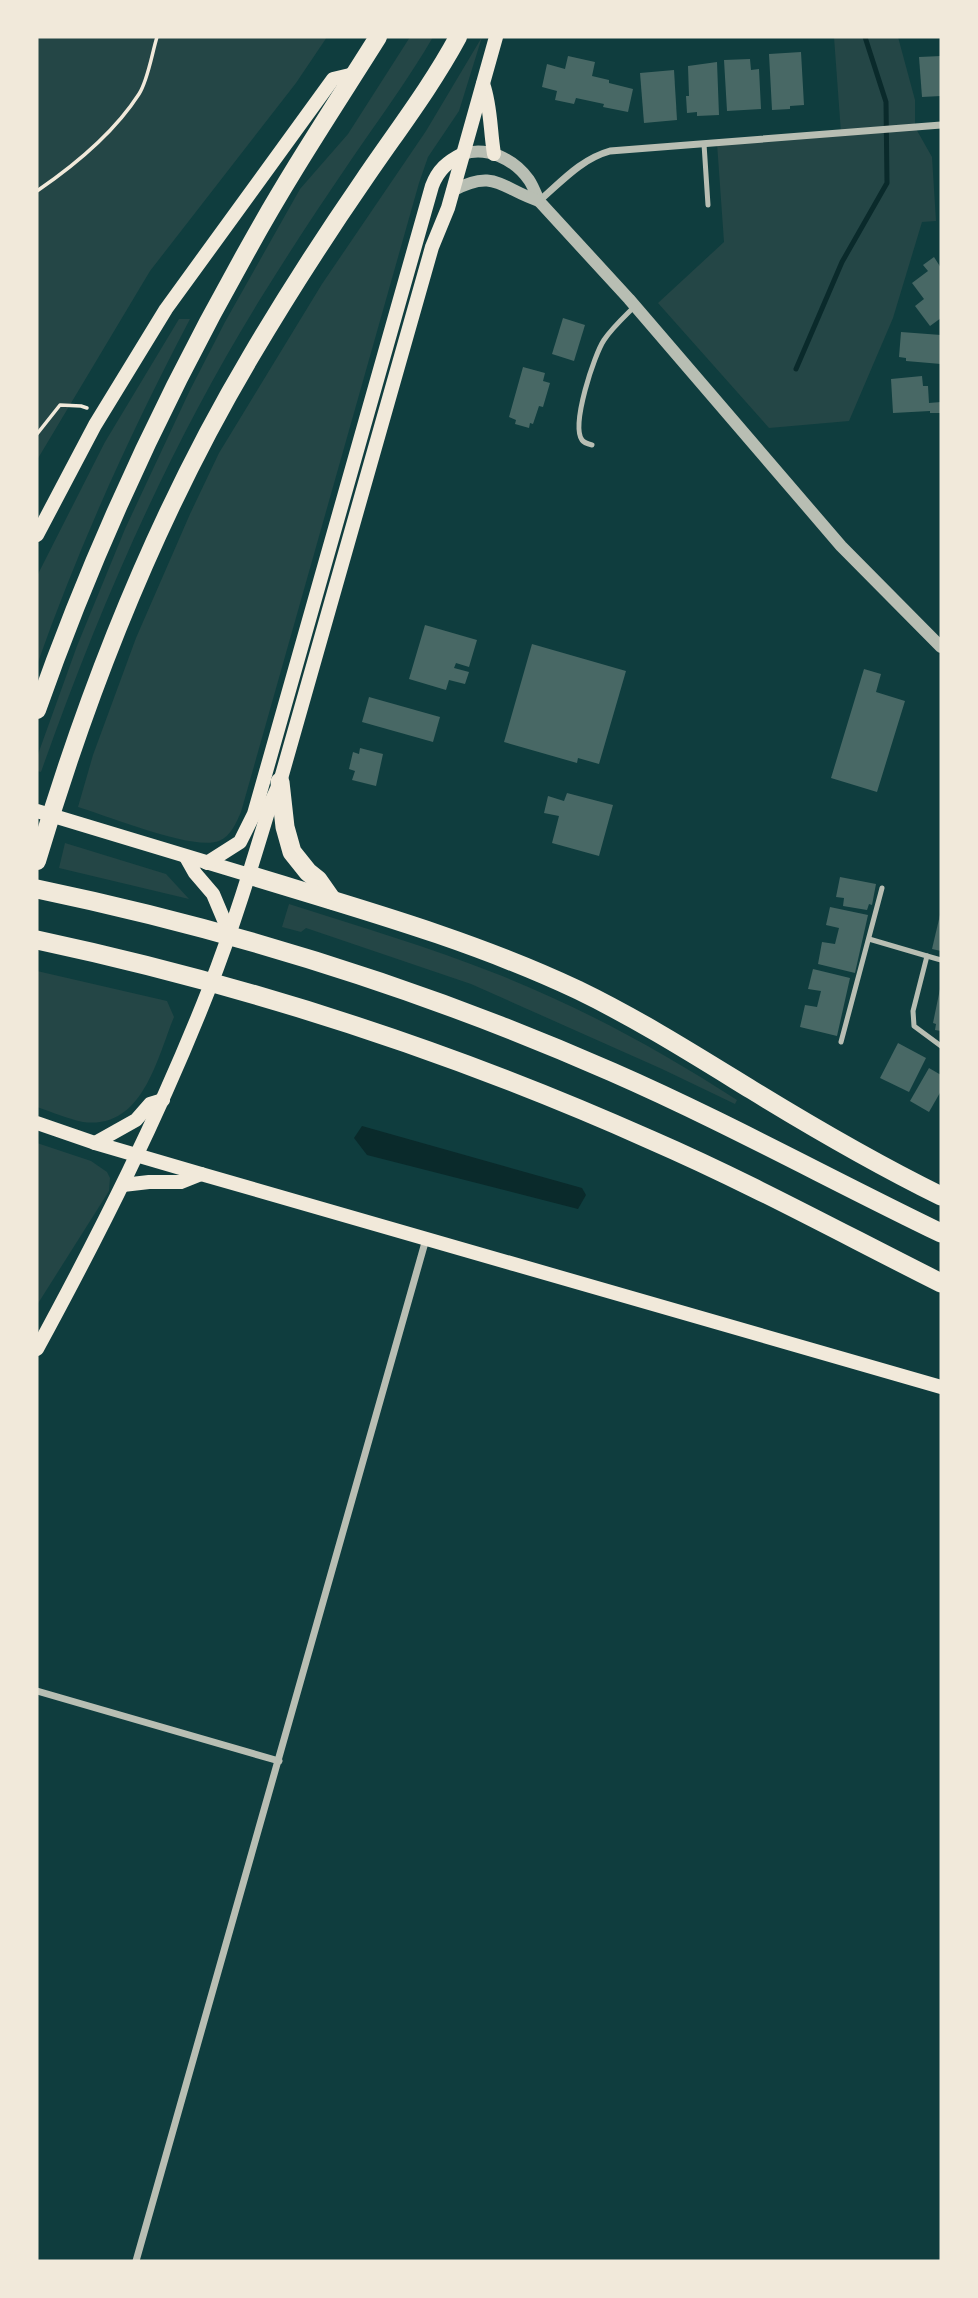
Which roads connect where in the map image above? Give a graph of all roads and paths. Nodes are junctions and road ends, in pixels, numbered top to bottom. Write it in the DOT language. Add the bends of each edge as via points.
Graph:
graph roads {
  1 [pos="158,37"];
  2 [pos="378,37"];
  3 [pos="458,37"];
  4 [pos="496,37"];
  5 [pos="354,74"];
  6 [pos="483,84"];
  7 [pos="941,125"];
  8 [pos="704,144"];
  9 [pos="463,154"];
  10 [pos="494,154"];
  11 [pos="37,191"];
  12 [pos="453,191"];
  13 [pos="539,201"];
  14 [pos="708,205"];
  15 [pos="635,306"];
  16 [pos="101,414"];
  17 [pos="37,434"];
  18 [pos="592,445"];
  19 [pos="37,535"];
  20 [pos="941,647"];
  21 [pos="37,710"];
  22 [pos="280,782"];
  23 [pos="37,811"];
  24 [pos="186,857"];
  25 [pos="37,861"];
  26 [pos="207,863"];
  27 [pos="248,875"];
  28 [pos="882,888"];
  29 [pos="37,889"];
  30 [pos="332,900"];
  31 [pos="229,932"];
  32 [pos="869,939"];
  33 [pos="37,940"];
  34 [pos="927,956"];
  35 [pos="941,960"];
  36 [pos="841,1042"];
  37 [pos="941,1046"];
  38 [pos="163,1100"];
  39 [pos="37,1123"];
  40 [pos="95,1143"];
  41 [pos="137,1155"];
  42 [pos="201,1174"];
  43 [pos="123,1185"];
  44 [pos="941,1196"];
  45 [pos="941,1233"];
  46 [pos="426,1239"];
  47 [pos="941,1283"];
  48 [pos="37,1349"];
  49 [pos="941,1387"];
  50 [pos="37,1692"];
  51 [pos="279,1761"];
  52 [pos="136,2261"];
  1 -- 11 [label="path" via="140,92 104,138"];
  2 -- 5 [label="highway"];
  3 -- 25 [label="highway" via="282,305 188,472 108,652 61,779"];
  4 -- 6 [label="main road"];
  5 -- 16 [label="main road" via="333,79 166,309"];
  5 -- 21 [label="highway" via="248,247 176,383 111,522"];
  6 -- 9 [label="main road"];
  6 -- 10 [label="main road" via="490,102"];
  7 -- 8 [label="street"];
  8 -- 13 [label="street" via="597,155"];
  8 -- 14 [label="lane"];
  9 -- 10 [label="street"];
  9 -- 12 [label="main road"];
  9 -- 26 [label="main road" via="447,162 432,187 254,814 240,842"];
  10 -- 13 [label="street" via="530,181"];
  12 -- 13 [label="street" via="473,181 491,180"];
  12 -- 22 [label="main road" via="432,247"];
  13 -- 15 [label="street"];
  15 -- 18 [label="lane" via="604,339 592,365 579,420 583,443"];
  15 -- 20 [label="street" via="841,546"];
  16 -- 17 [label="path" via="60,405"];
  16 -- 19 [label="main road"];
  22 -- 27 [label="main road"];
  22 -- 30 [label="highway" via="292,852"];
  23 -- 24 [label="main road"];
  24 -- 26 [label="main road"];
  24 -- 31 [label="main road" via="212,894"];
  26 -- 27 [label="main road"];
  27 -- 30 [label="highway"];
  27 -- 31 [label="main road"];
  28 -- 32 [label="lane"];
  29 -- 45 [label="highway" via="266,947 431,1000 613,1072"];
  30 -- 44 [label="highway" via="459,940 577,990 636,1020 861,1155"];
  31 -- 38 [label="main road"];
  32 -- 34 [label="lane"];
  32 -- 36 [label="lane"];
  33 -- 47 [label="highway" via="252,993 412,1045 606,1120 702,1163"];
  34 -- 35 [label="lane"];
  34 -- 37 [label="lane" via="913,1012 914,1026"];
  38 -- 40 [label="main road" via="150,1104 136,1120"];
  38 -- 41 [label="main road"];
  39 -- 40 [label="main road"];
  40 -- 41 [label="main road"];
  41 -- 42 [label="main road"];
  41 -- 43 [label="main road"];
  42 -- 43 [label="main road" via="181,1182"];
  42 -- 46 [label="main road"];
  43 -- 48 [label="main road"];
  46 -- 49 [label="main road"];
  46 -- 51 [label="street"];
  50 -- 51 [label="street"];
  51 -- 52 [label="street"];
}
